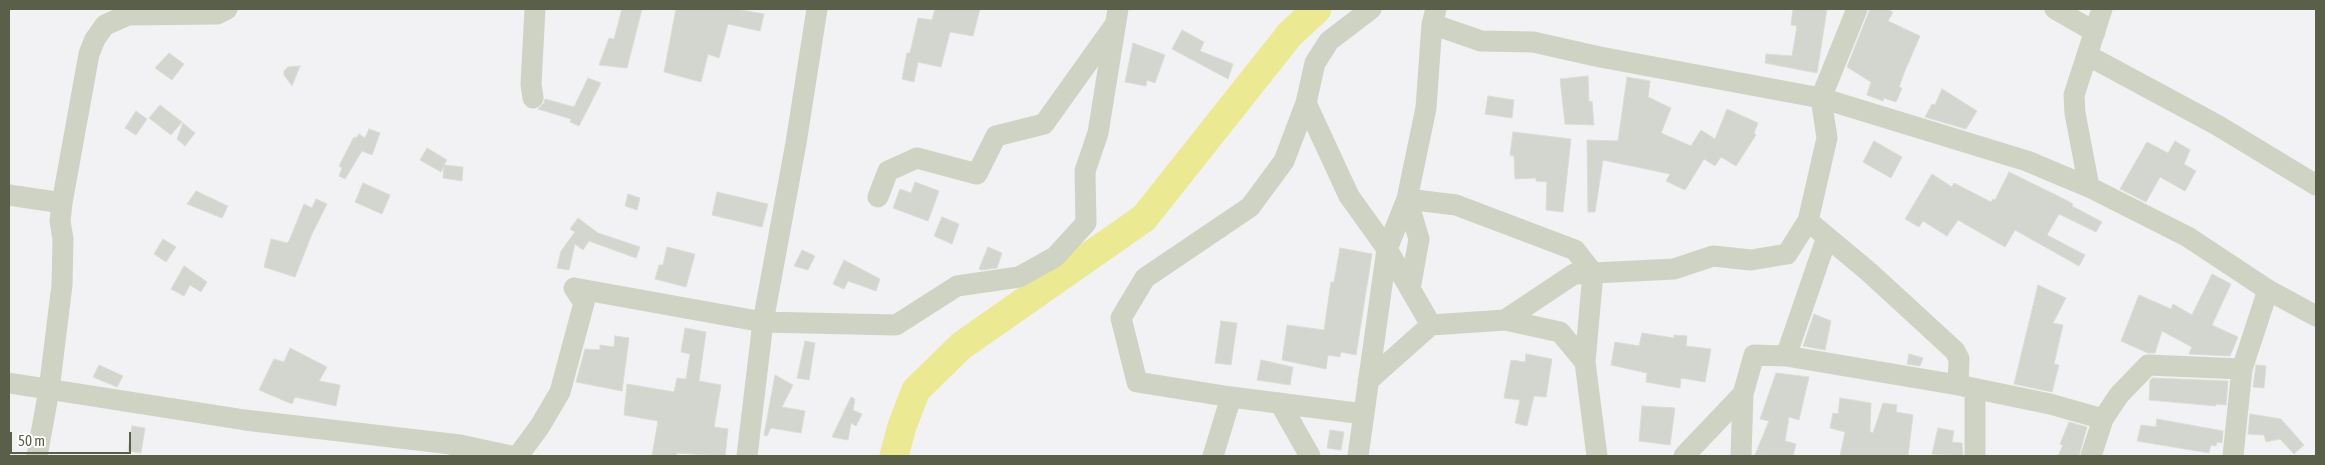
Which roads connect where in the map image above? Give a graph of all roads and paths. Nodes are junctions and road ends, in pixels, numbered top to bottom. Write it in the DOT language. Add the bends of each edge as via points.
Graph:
graph roads {
  1 [pos="227,9"];
  2 [pos="535,9"];
  3 [pos="817,9"];
  4 [pos="1371,9"];
  5 [pos="1856,9"];
  6 [pos="2055,9"];
  7 [pos="2102,9"];
  8 [pos="1117,15"];
  9 [pos="1434,16"];
  10 [pos="2095,32"];
  11 [pos="2087,55"];
  12 [pos="533,98"];
  13 [pos="1821,98"];
  14 [pos="1306,103"];
  15 [pos="2316,185"];
  16 [pos="2089,187"];
  17 [pos="9,195"];
  18 [pos="878,197"];
  19 [pos="1407,199"];
  20 [pos="62,203"];
  21 [pos="1808,221"];
  22 [pos="1828,237"];
  23 [pos="1387,249"];
  24 [pos="1592,273"];
  25 [pos="1410,289"];
  26 [pos="2268,290"];
  27 [pos="2316,316"];
  28 [pos="1505,320"];
  29 [pos="763,322"];
  30 [pos="1431,325"];
  31 [pos="1786,356"];
  32 [pos="1585,362"];
  33 [pos="2242,368"];
  34 [pos="9,382"];
  35 [pos="1368,382"];
  36 [pos="1967,387"];
  37 [pos="49,390"];
  38 [pos="1743,394"];
  39 [pos="1231,397"];
  40 [pos="1280,403"];
  41 [pos="1364,414"];
  42 [pos="2103,420"];
  43 [pos="460,451"];
  44 [pos="37,456"];
  45 [pos="511,456"];
  46 [pos="518,456"];
  47 [pos="747,456"];
  48 [pos="1213,456"];
  49 [pos="1310,456"];
  50 [pos="1358,456"];
  51 [pos="1597,456"];
  52 [pos="1684,456"];
  53 [pos="1741,456"];
  54 [pos="1975,456"];
  55 [pos="2091,456"];
  56 [pos="2233,456"];
  1 -- 20 [label="street" via="217,14 128,14 106,25 89,54"];
  2 -- 12 [label="street"];
  3 -- 29 [label="street"];
  4 -- 14 [label="street" via="1329,41 1315,63"];
  5 -- 13 [label="street"];
  6 -- 10 [label="street"];
  7 -- 10 [label="street"];
  8 -- 18 [label="street" via="1044,124 996,136 977,174 917,158 888,171"];
  8 -- 29 [label="street" via="1098,133 1085,171 1086,223 1055,257 1019,277 957,286 896,325"];
  9 -- 13 [label="street" via="1481,40 1532,42"];
  9 -- 19 [label="street" via="1426,108"];
  10 -- 11 [label="street"];
  11 -- 15 [label="street" via="2217,125"];
  11 -- 16 [label="street" via="2074,95 2074,113"];
  13 -- 16 [label="street" via="2027,161"];
  13 -- 21 [label="street" via="1827,138"];
  14 -- 23 [label="street" via="1349,196"];
  14 -- 39 [label="street" via="1284,161 1250,207 1145,278 1121,318 1137,382"];
  16 -- 26 [label="street" via="2188,237"];
  17 -- 20 [label="street"];
  19 -- 23 [label="street"];
  19 -- 24 [label="street" via="1456,206 1575,250"];
  19 -- 25 [label="street" via="1419,240"];
  20 -- 37 [label="street" via="62,285"];
  21 -- 22 [label="street"];
  21 -- 24 [label="street" via="1787,254 1751,260 1713,256 1674,269"];
  22 -- 31 [label="street"];
  22 -- 36 [label="street" via="1955,352"];
  23 -- 25 [label="street"];
  23 -- 35 [label="street"];
  24 -- 28 [label="street" via="1574,274"];
  24 -- 32 [label="street"];
  25 -- 30 [label="street"];
  26 -- 27 [label="street"];
  26 -- 33 [label="street"];
  28 -- 30 [label="street"];
  28 -- 32 [label="street" via="1560,332"];
  29 -- 46 [label="street" via="574,288 584,303 560,392"];
  29 -- 47 [label="street"];
  30 -- 35 [label="street"];
  31 -- 36 [label="street"];
  31 -- 38 [label="street" via="1754,355"];
  32 -- 51 [label="street"];
  33 -- 42 [label="street" via="2148,364 2119,395"];
  33 -- 56 [label="street"];
  34 -- 37 [label="street"];
  35 -- 41 [label="street"];
  36 -- 42 [label="street" via="2050,404"];
  36 -- 54 [label="street"];
  37 -- 43 [label="street"];
  37 -- 44 [label="street"];
  38 -- 52 [label="street"];
  38 -- 53 [label="street"];
  39 -- 40 [label="street"];
  39 -- 48 [label="street"];
  40 -- 41 [label="street"];
  40 -- 49 [label="street"];
  41 -- 50 [label="street"];
  42 -- 55 [label="street"];
  43 -- 45 [label="street"];
}
